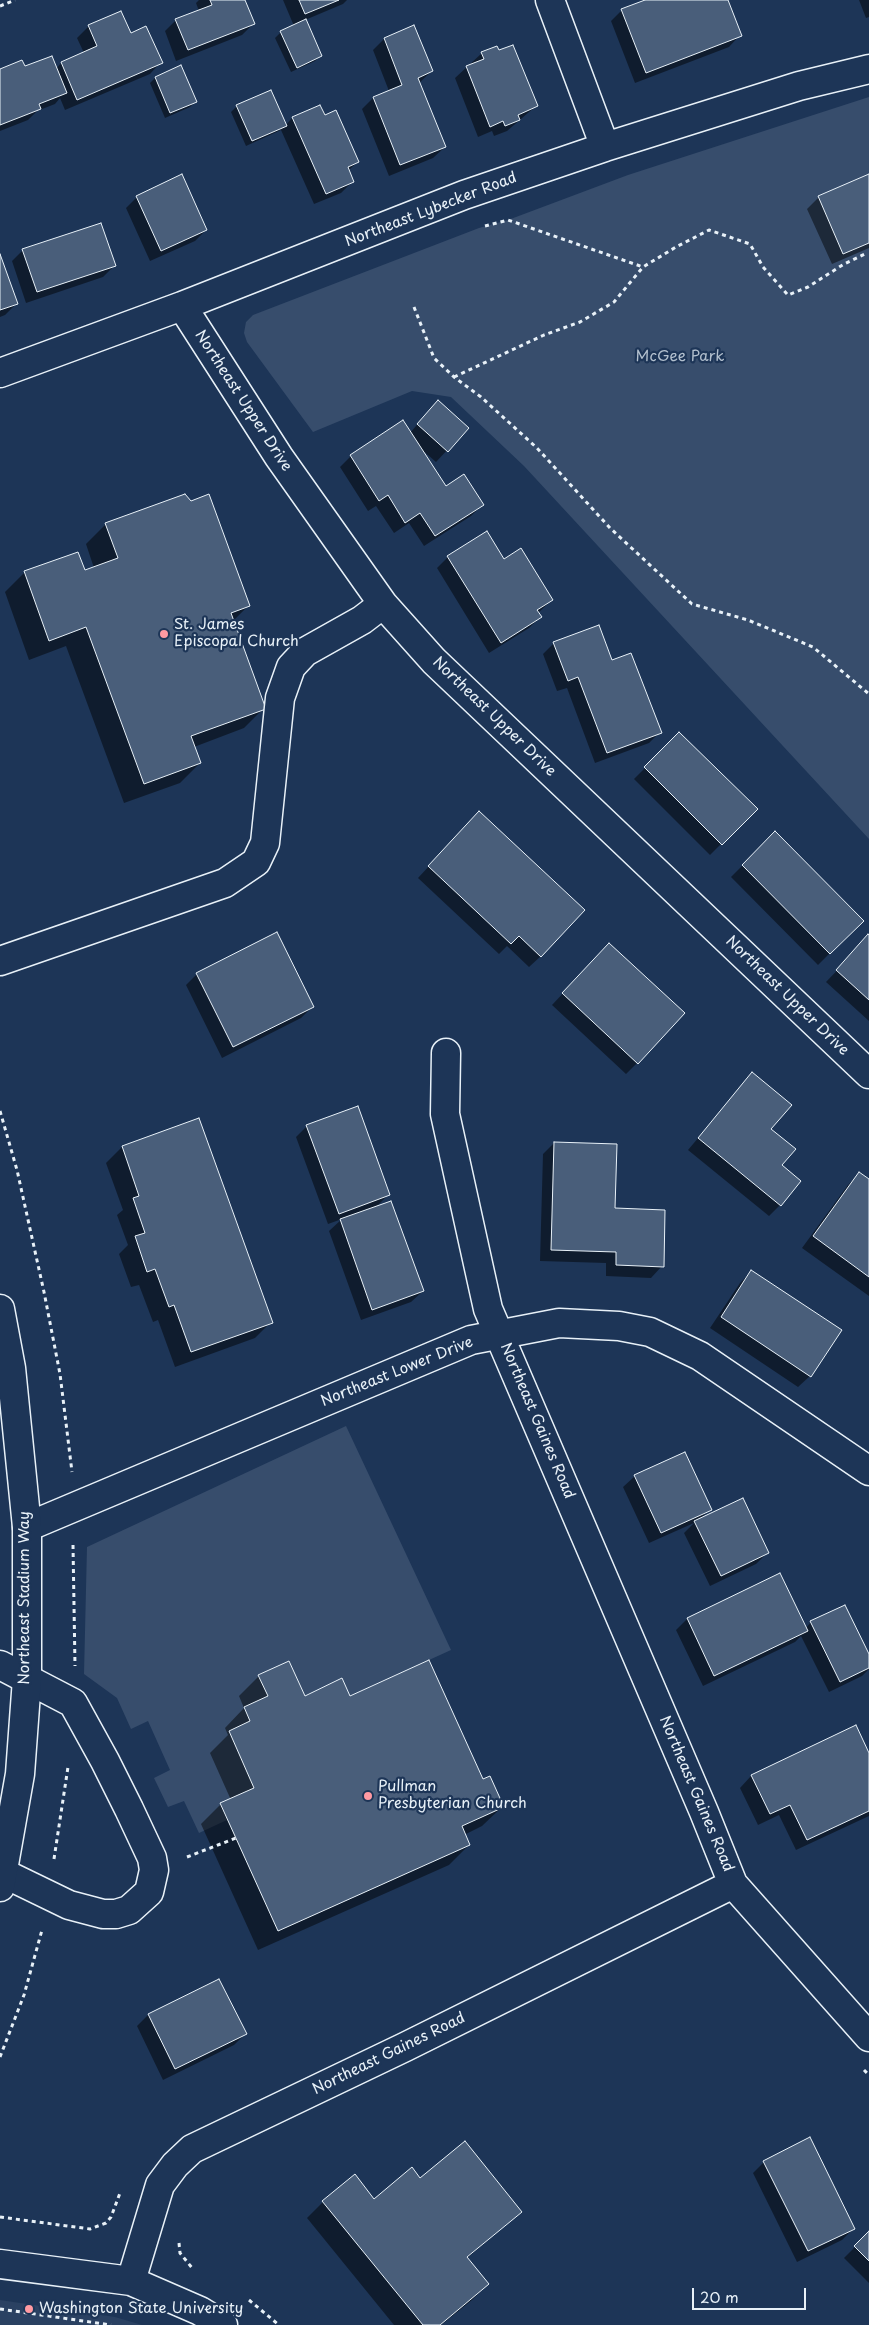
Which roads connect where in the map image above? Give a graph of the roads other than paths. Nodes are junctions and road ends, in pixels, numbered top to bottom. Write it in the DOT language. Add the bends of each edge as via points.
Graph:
graph roads {
  1 [pos="550,0"];
  2 [pos="869,69"];
  3 [pos="605,147"];
  4 [pos="182,306"];
  5 [pos="0,373"];
  6 [pos="383,604"];
  7 [pos="0,961"];
  8 [pos="446,1053"];
  9 [pos="869,1074"];
  10 [pos="0,1308"];
  11 [pos="500,1334"];
  12 [pos="869,1471"];
  13 [pos="27,1527"];
  14 [pos="0,1665"];
  15 [pos="27,1679"];
  16 [pos="2,1880"];
  17 [pos="733,1884"];
  18 [pos="869,2037"];
  19 [pos="0,2264"];
  20 [pos="131,2282"];
  21 [pos="223,2325"];
  1 -- 3 [label="street"];
  2 -- 3 [label="street, Northeast Lybecker Road" via="799,86"];
  3 -- 4 [label="street, Northeast Lybecker Road" via="464,196"];
  4 -- 5 [label="street, Northeast Lybecker Road"];
  4 -- 6 [label="street, Northeast Upper Drive" via="279,457"];
  6 -- 7 [label="street" via="362,620 305,652 291,667 280,698 265,843 256,862 225,883"];
  6 -- 9 [label="street, Northeast Upper Drive" via="434,661"];
  8 -- 11 [label="street, Northeast Gaines Road" via="445,1114 488,1309"];
  10 -- 13 [label="street, Northeast Stadium Way" via="11,1368"];
  11 -- 12 [label="street, Northeast Lower Drive" via="560,1322 619,1326 650,1332 700,1356"];
  11 -- 13 [label="street, Northeast Lower Drive" via="471,1340"];
  11 -- 17 [label="street, Northeast Gaines Road"];
  13 -- 15 [label="street, Northeast Stadium Way"];
  14 -- 15 [label="street"];
  15 -- 16 [label="street, Northeast Stadium Way" via="20,1774"];
  15 -- 16 [label="street" via="73,1703 148,1847 154,1875 149,1892 140,1902 116,1914 85,1910"];
  17 -- 18 [label="street"];
  17 -- 20 [label="street, Northeast Gaines Road" via="192,2149 160,2184"];
  19 -- 20 [label="street"];
  20 -- 21 [label="street" via="200,2311"];
}
